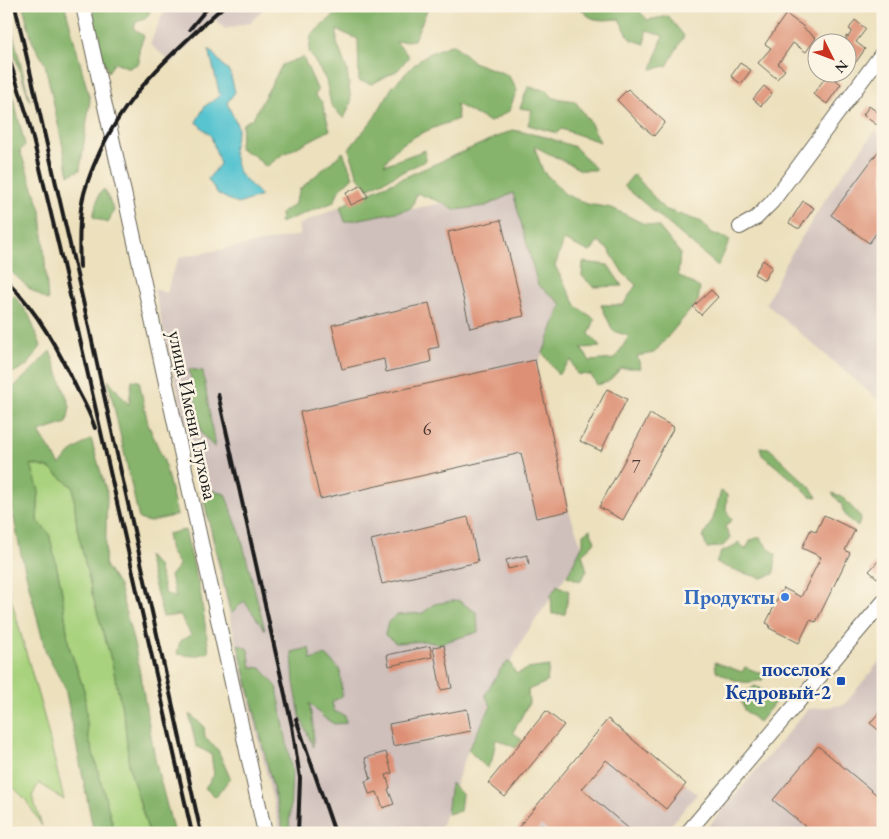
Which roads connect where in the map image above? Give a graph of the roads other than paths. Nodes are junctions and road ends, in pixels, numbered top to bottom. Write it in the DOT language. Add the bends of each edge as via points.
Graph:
graph roads {
  1 [pos="83,6"];
  2 [pos="883,52"];
  3 [pos="740,227"];
  4 [pos="883,602"];
  5 [pos="265,833"];
  6 [pos="687,833"];
  1 -- 5 [label="street, улица Имени Глухова"];
  2 -- 3 [label="street" via="772,202 756,218"];
  4 -- 6 [label="street"];
}
